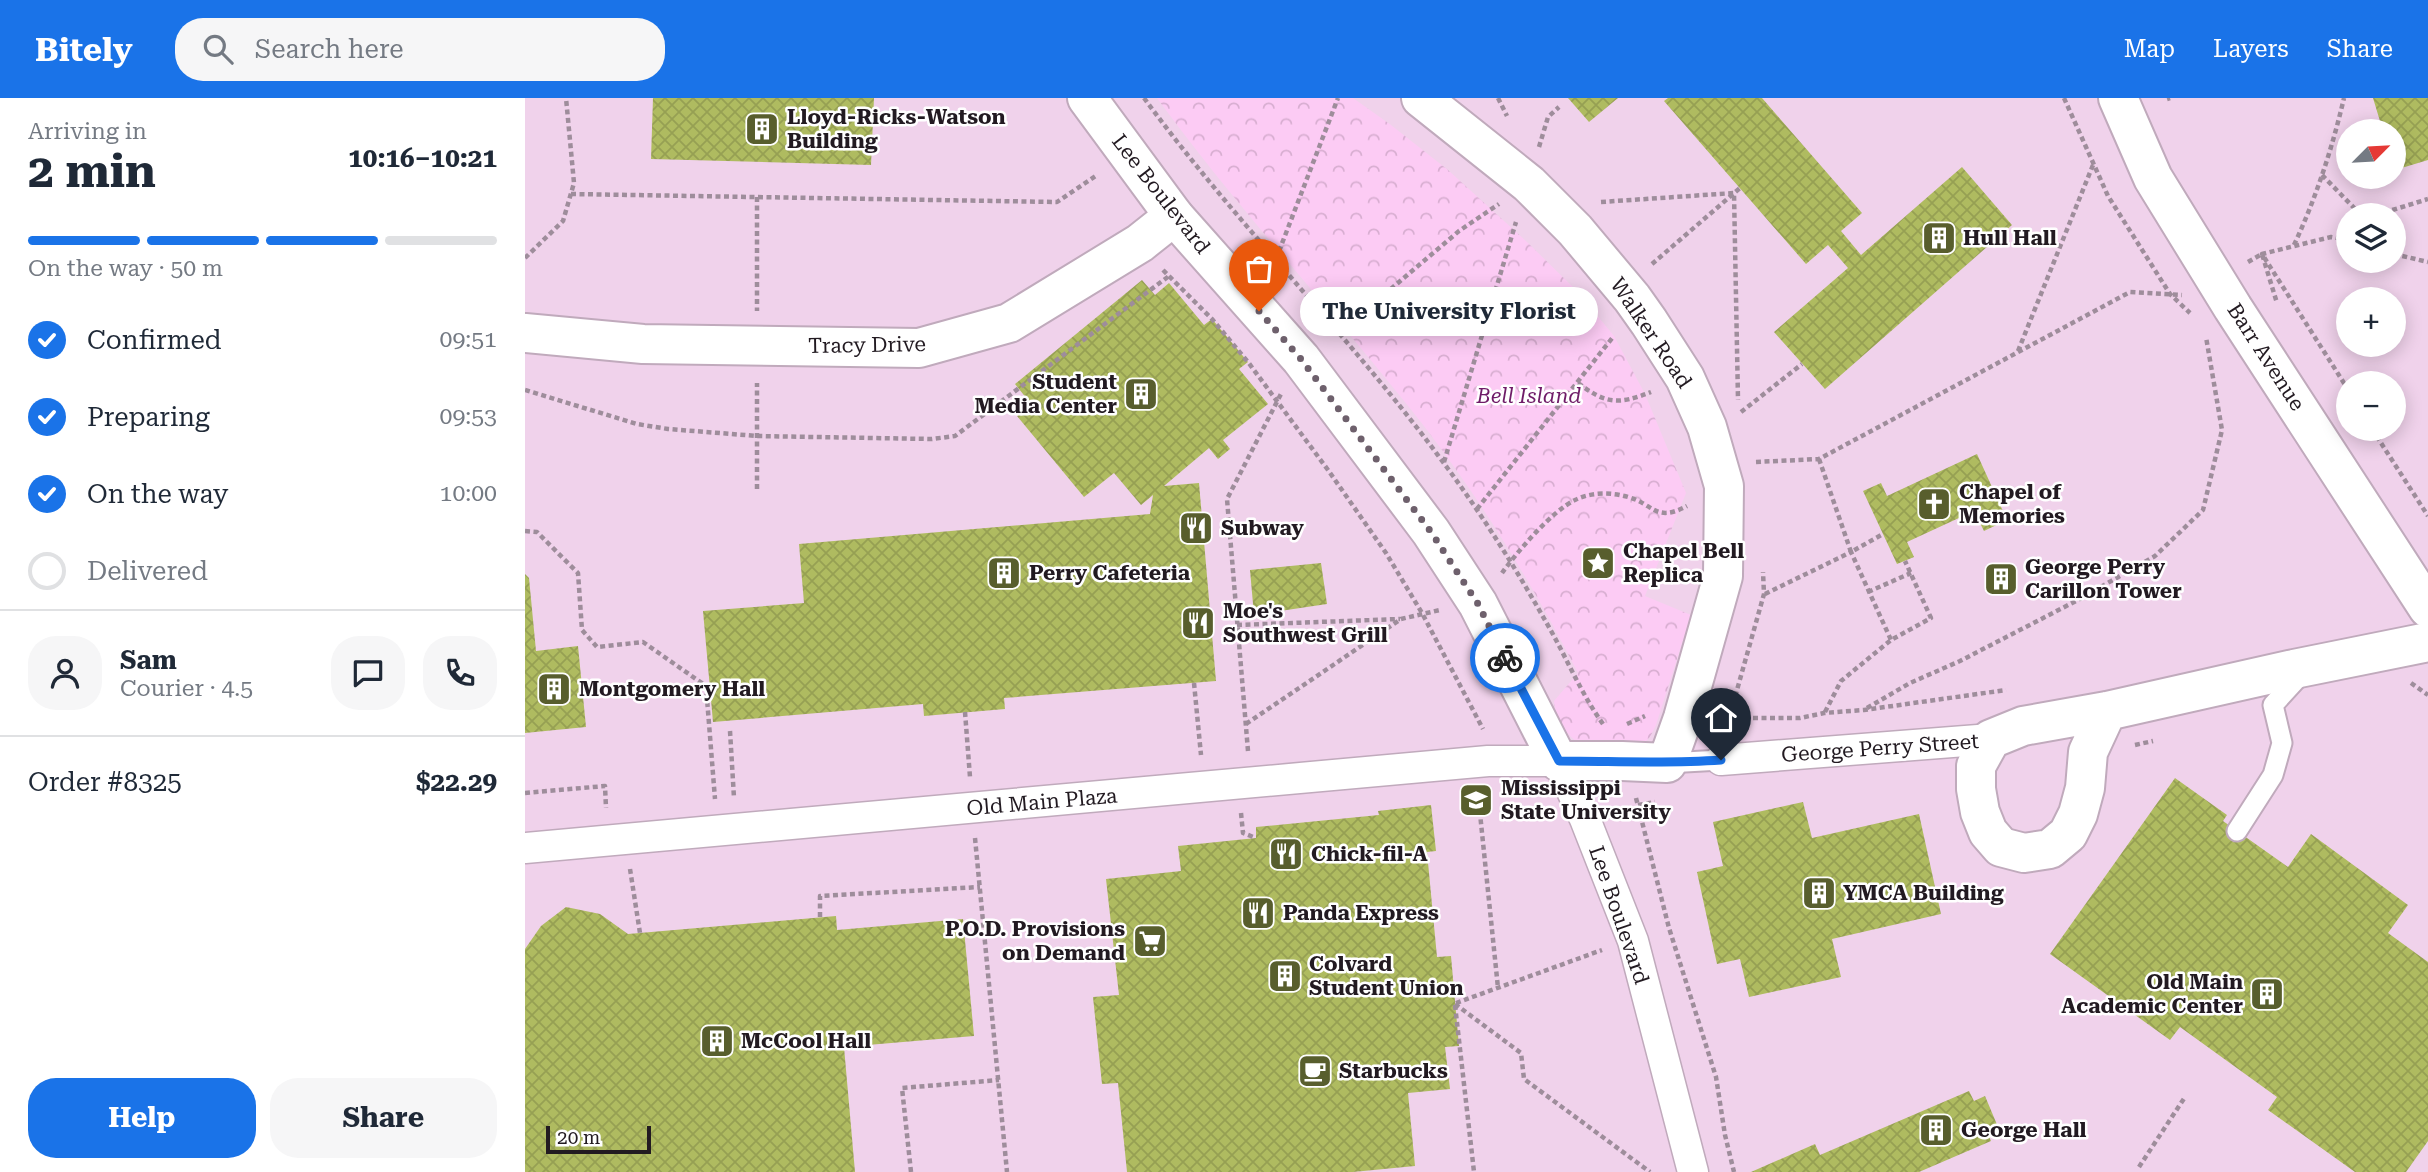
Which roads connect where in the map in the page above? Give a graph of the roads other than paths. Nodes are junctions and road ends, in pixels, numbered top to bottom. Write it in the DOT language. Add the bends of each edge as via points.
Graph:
graph roads {
  1 [pos="1087,98"];
  2 [pos="1421,98"];
  3 [pos="2117,98"];
  4 [pos="1174,216"];
  5 [pos="525,333"];
  6 [pos="2428,608"];
  7 [pos="2428,642"];
  8 [pos="2309,666"];
  9 [pos="2108,710"];
  10 [pos="1991,739"];
  11 [pos="1721,760"];
  12 [pos="1559,761"];
  13 [pos="1667,763"];
  14 [pos="2237,831"];
  15 [pos="525,848"];
  16 [pos="1693,1172"];
  1 -- 4 [label="street, Lee Boulevard"];
  2 -- 13 [label="street, Walker Road" via="1529,184 1575,230 1632,298 1685,379 1707,427 1724,486 1723,576"];
  3 -- 6 [label="street, Barr Avenue" via="2153,178"];
  4 -- 5 [label="street, Tracy Drive" via="1140,243 1009,323 919,348 643,344"];
  4 -- 12 [label="street, Lee Boulevard" via="1301,359 1431,532 1478,604"];
  7 -- 8 [label="street, George Perry Street"];
  8 -- 9 [label="street, George Perry Street"];
  8 -- 14 [label="lane" via="2273,705 2282,743 2273,775"];
  9 -- 10 [label="street, George Perry Street" via="2023,726"];
  9 -- 10 [label="street, George Perry Street" via="2088,752 2078,814 2068,834 2050,849 2024,853 2001,846 1988,832 1980,812 1976,766"];
  10 -- 11 [label="street, George Perry Street"];
  11 -- 13 [label="lane, George Perry Street"];
  12 -- 13 [label="street, George Perry Street" via="1616,747"];
  12 -- 15 [label="street, Old Main Plaza" via="1481,762"];
  12 -- 16 [label="street, Lee Boulevard" via="1633,941"];
}
